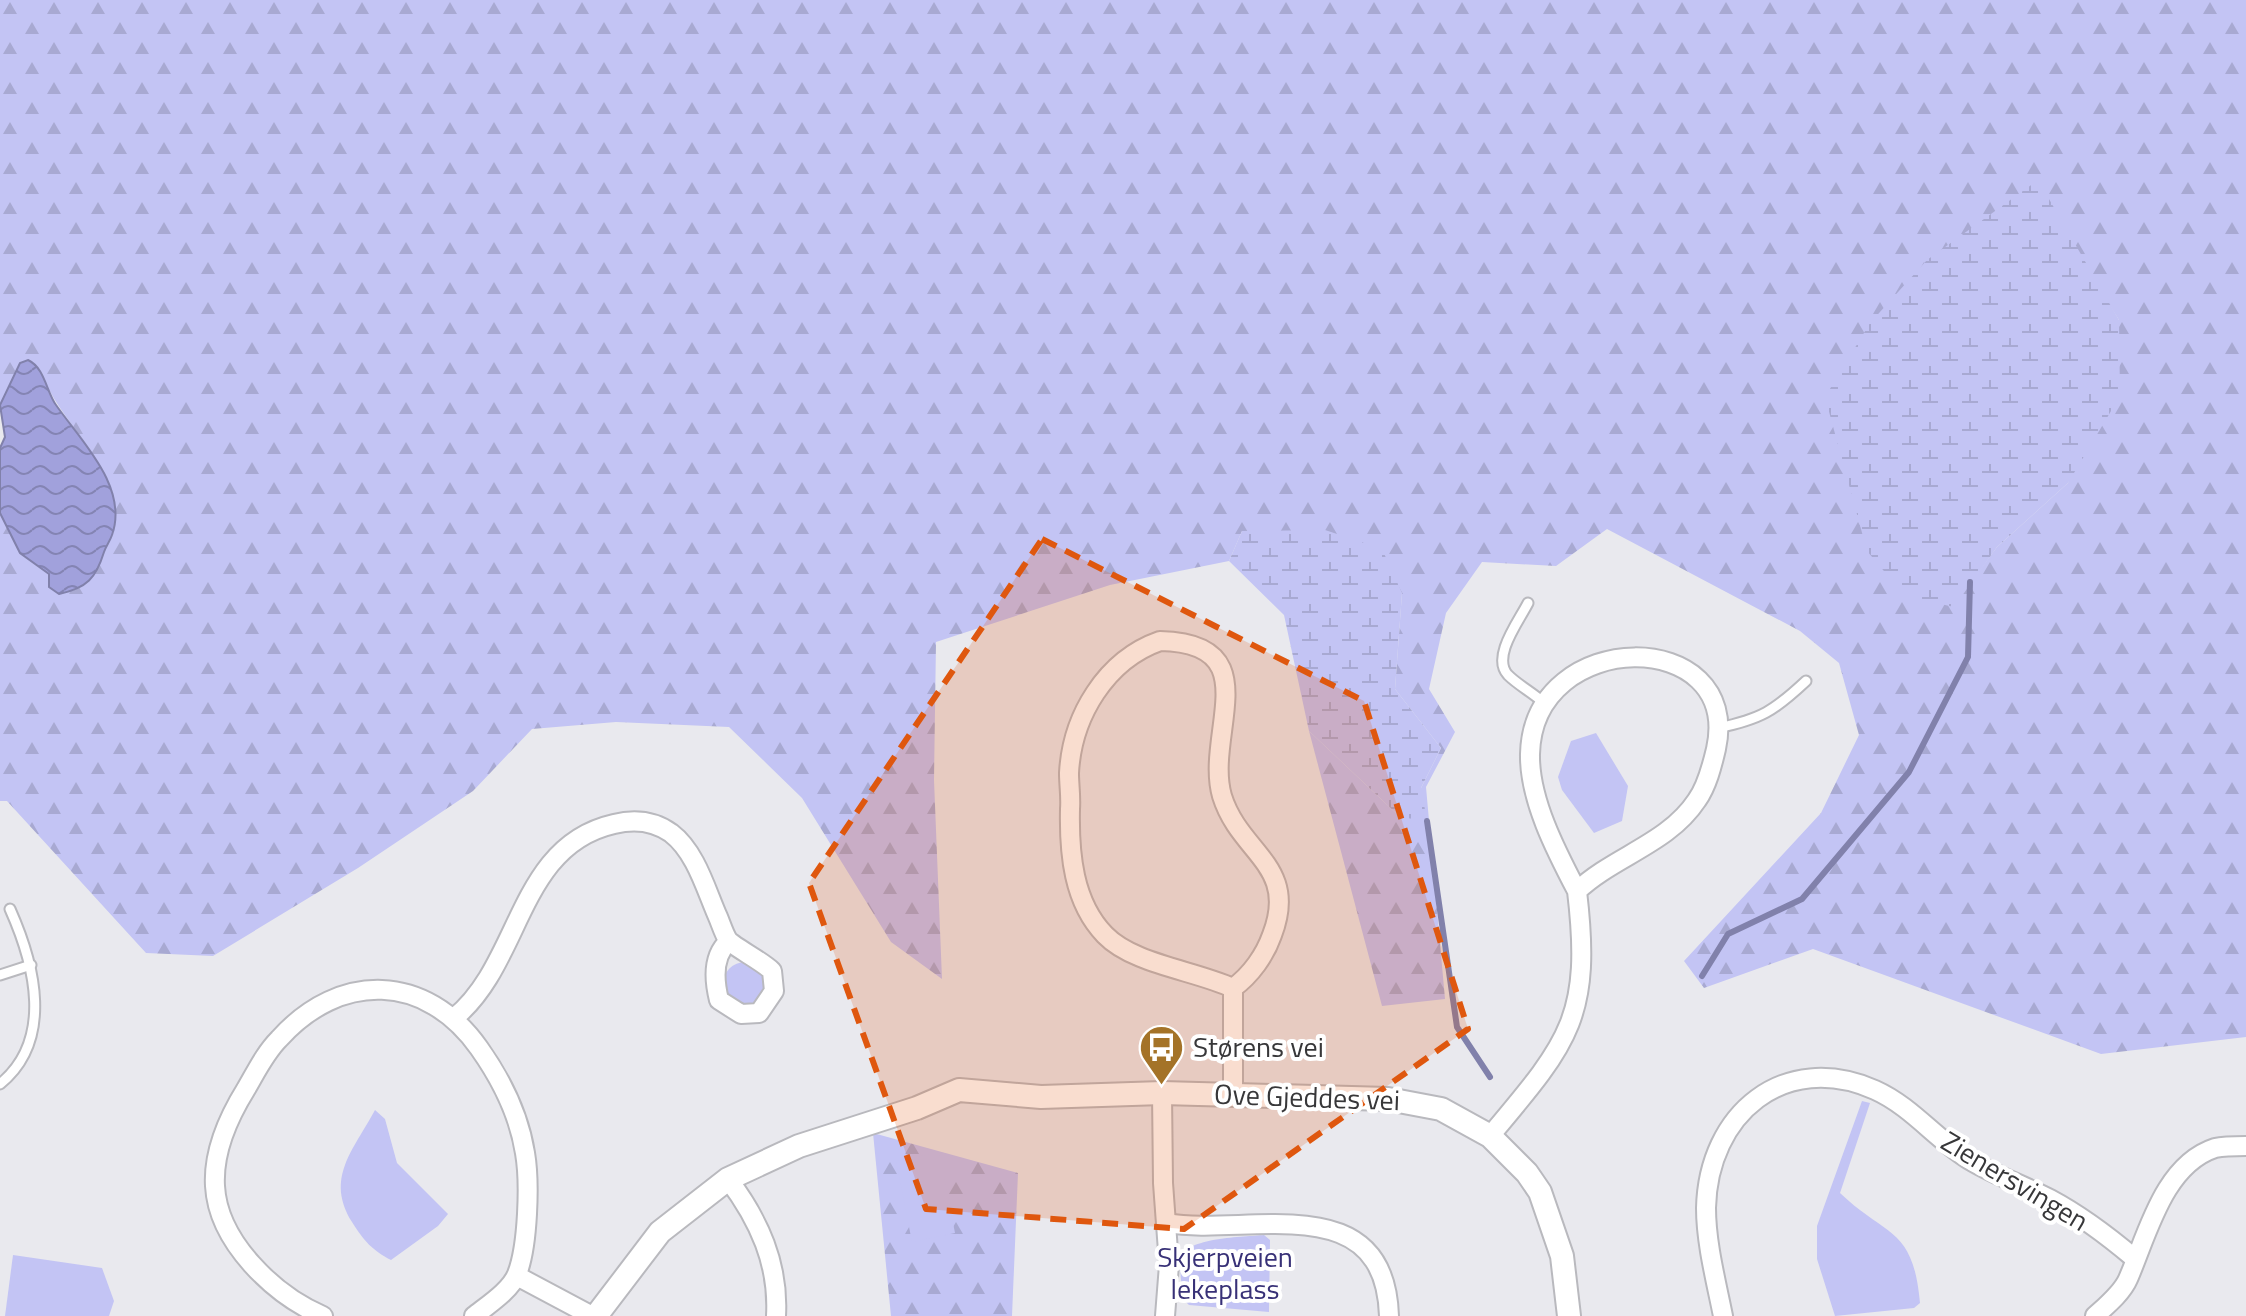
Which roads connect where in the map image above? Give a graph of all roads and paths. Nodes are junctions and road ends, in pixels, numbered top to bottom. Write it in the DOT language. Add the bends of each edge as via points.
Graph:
graph roads {
  1 [pos="1528,603"];
  2 [pos="1806,681"];
  3 [pos="1544,703"];
  4 [pos="1718,728"];
  5 [pos="1577,891"];
  6 [pos="10,909"];
  7 [pos="729,941"];
  8 [pos="31,965"];
  9 [pos="0,975"];
  10 [pos="1233,988"];
  11 [pos="454,1018"];
  12 [pos="0,1084"];
  13 [pos="1162,1093"];
  14 [pos="1233,1095"];
  15 [pos="1490,1136"];
  16 [pos="2246,1146"];
  17 [pos="728,1179"];
  18 [pos="1167,1223"];
  19 [pos="2134,1258"];
  20 [pos="517,1276"];
  21 [pos="323,1316"];
  22 [pos="474,1316"];
  23 [pos="594,1316"];
  24 [pos="776,1316"];
  25 [pos="1165,1316"];
  26 [pos="1389,1316"];
  27 [pos="1569,1316"];
  28 [pos="1723,1316"];
  29 [pos="2095,1316"];
  1 -- 3 [label="lane" via="1504,650 1503,666"];
  2 -- 4 [label="lane" via="1757,720"];
  3 -- 4 [label="street" via="1580,669 1606,659 1661,660 1678,664 1704,686 1716,706"];
  3 -- 5 [label="street" via="1533,730 1531,776"];
  4 -- 5 [label="street" via="1713,764 1683,820"];
  5 -- 15 [label="street" via="1583,946 1577,1007 1550,1063"];
  6 -- 8 [label="lane"];
  7 -- 11 [label="street" via="695,864 671,833 648,822 603,826 566,845 547,864 495,970 473,1003"];
  8 -- 9 [label="lane"];
  8 -- 12 [label="lane" via="35,988 29,1047"];
  10 -- 10 [label="street" via="1197,972 1145,960 1116,945 1087,912 1075,874 1069,773 1082,717 1107,674 1137,650 1160,641 1190,642 1220,664 1226,683 1223,797 1240,831 1274,873 1281,899 1267,949"];
  10 -- 14 [label="street"];
  11 -- 20 [label="street" via="496,1076 514,1111 525,1154"];
  11 -- 21 [label="street" via="414,995 378,988 342,995 297,1021 277,1040 236,1106 215,1166 224,1224 261,1274"];
  13 -- 14 [label="street, Ove Gjeddes vei"];
  13 -- 17 [label="street, Ove Gjeddes vei" via="1041,1097 959,1090 799,1146"];
  13 -- 18 [label="street"];
  14 -- 15 [label="street, Ove Gjeddes vei" via="1413,1101 1441,1109"];
  15 -- 27 [label="street, Ove Gjeddes vei" via="1527,1173 1549,1211 1562,1256"];
  16 -- 19 [label="street" via="2215,1148 2191,1162 2163,1199"];
  17 -- 23 [label="street, Ove Gjeddes vei" via="660,1232"];
  17 -- 24 [label="street" via="768,1246"];
  18 -- 25 [label="street"];
  18 -- 26 [label="street" via="1203,1228 1293,1222 1333,1231 1352,1241 1378,1267 1386,1284"];
  19 -- 28 [label="street, Zienersvingen" via="2081,1217 1946,1145 1917,1117 1876,1091 1830,1078 1804,1080 1776,1085 1760,1095 1721,1138 1706,1207"];
  19 -- 29 [label="street" via="2128,1281"];
  20 -- 22 [label="street"];
  20 -- 23 [label="street"];
}
